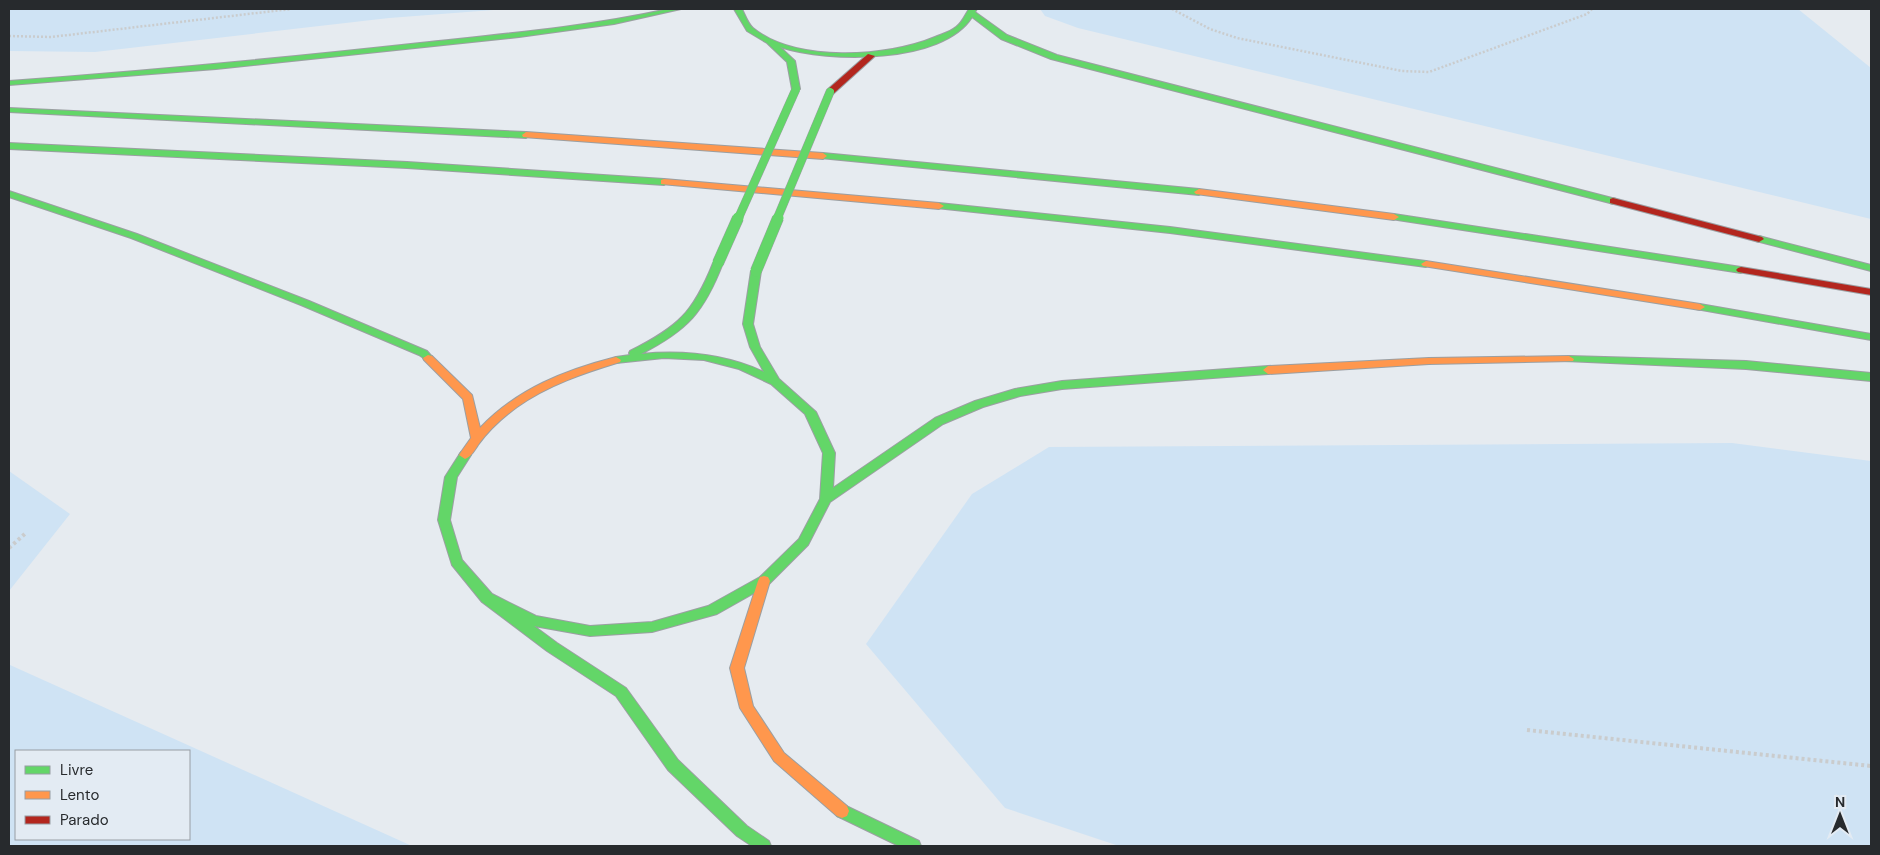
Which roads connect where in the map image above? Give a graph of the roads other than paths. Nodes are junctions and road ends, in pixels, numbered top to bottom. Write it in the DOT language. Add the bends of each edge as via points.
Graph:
graph roads {
  1 [pos="677,9"];
  2 [pos="738,9"];
  3 [pos="972,11"];
  4 [pos="750,30"];
  5 [pos="871,56"];
  6 [pos="9,83"];
  7 [pos="9,110"];
  8 [pos="9,146"];
  9 [pos="9,194"];
  10 [pos="1871,268"];
  11 [pos="1871,292"];
  12 [pos="1871,337"];
  13 [pos="622,359"];
  14 [pos="1871,377"];
  15 [pos="775,381"];
  16 [pos="476,437"];
  17 [pos="826,499"];
  18 [pos="764,581"];
  19 [pos="488,598"];
  20 [pos="764,846"];
  21 [pos="914,846"];
  1 -- 6 [label="highway" via="576,27 346,54 199,70"];
  2 -- 4 [label="highway" via="739,16"];
  3 -- 5 [label="highway" via="959,27 937,40"];
  3 -- 10 [label="highway" via="1004,37 1054,57"];
  4 -- 5 [label="highway" via="772,42 800,51 835,56"];
  4 -- 13 [label="highway, bridge" via="788,55 795,66 796,89 702,302 686,321 663,339"];
  5 -- 15 [label="highway, bridge" via="830,92 756,271 748,324 755,347"];
  7 -- 11 [label="highway" via="593,138 1027,173 1399,218"];
  8 -- 12 [label="highway" via="556,174 1053,217 1383,258 1647,298"];
  9 -- 16 [label="highway" via="134,236 423,353 468,398"];
  13 -- 15 [label="highway" via="664,355 704,358 742,366"];
  13 -- 16 [label="highway" via="580,370 540,387 505,409"];
  14 -- 17 [label="highway" via="1746,365 1562,359 1429,361 1062,384 979,404 940,421"];
  15 -- 17 [label="highway" via="810,412 828,452"];
  16 -- 19 [label="highway" via="451,477 444,520 456,562"];
  17 -- 18 [label="highway" via="804,542"];
  18 -- 19 [label="highway" via="712,610 652,627 590,631 534,621"];
  18 -- 21 [label="highway" via="737,668 747,708 779,757 845,814"];
  19 -- 20 [label="highway" via="552,647 621,692 673,765 742,831"];
}
